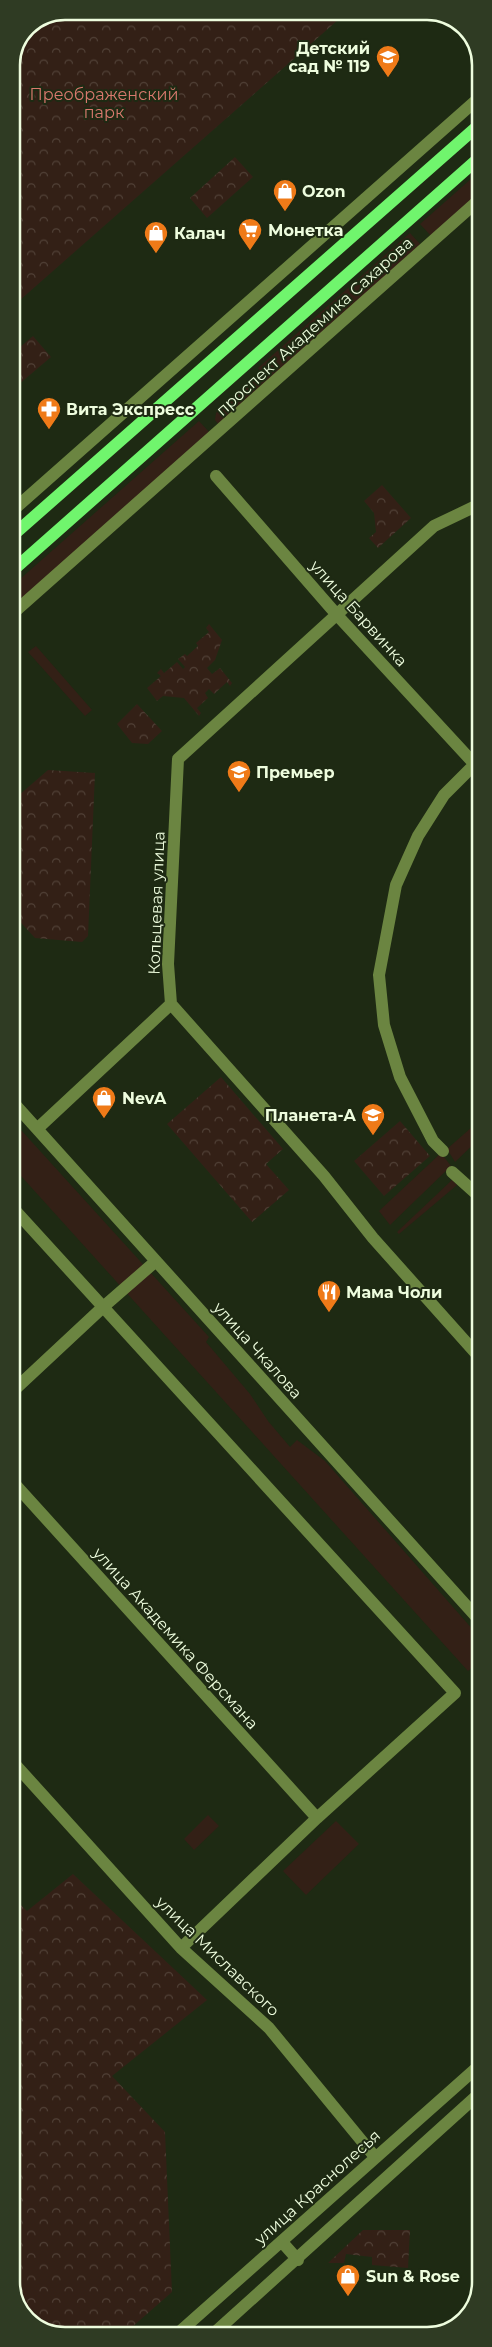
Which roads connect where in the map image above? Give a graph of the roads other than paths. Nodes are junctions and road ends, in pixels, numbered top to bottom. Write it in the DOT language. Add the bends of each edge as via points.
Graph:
graph roads {
  1 [pos="472,103"];
  2 [pos="472,131"];
  3 [pos="472,163"];
  4 [pos="472,206"];
  5 [pos="216,476"];
  6 [pos="20,504"];
  7 [pos="472,508"];
  8 [pos="20,530"];
  9 [pos="20,564"];
  10 [pos="20,607"];
  11 [pos="337,614"];
  12 [pos="472,757"];
  13 [pos="472,770"];
  14 [pos="172,1004"];
  15 [pos="20,1109"];
  16 [pos="37,1129"];
  17 [pos="443,1151"];
  18 [pos="452,1172"];
  19 [pos="472,1191"];
  20 [pos="20,1216"];
  21 [pos="156,1261"];
  22 [pos="102,1308"];
  23 [pos="472,1350"];
  24 [pos="20,1385"];
  25 [pos="20,1490"];
  26 [pos="472,1612"];
  27 [pos="20,1770"];
  28 [pos="317,1818"];
  29 [pos="181,1948"];
  30 [pos="472,2072"];
  31 [pos="472,2100"];
  32 [pos="375,2157"];
  33 [pos="282,2242"];
  34 [pos="298,2260"];
  35 [pos="185,2327"];
  36 [pos="221,2327"];
  1 -- 6 [label="street"];
  2 -- 8 [label="main road"];
  3 -- 9 [label="main road, проспект Академика Сахарова"];
  4 -- 10 [label="street, проспект Академика Сахарова"];
  5 -- 11 [label="street, улица Барвинка"];
  7 -- 11 [label="street, Кольцевая улица" via="434,526"];
  11 -- 12 [label="street, улица Барвинка"];
  11 -- 14 [label="street, Кольцевая улица" via="178,759 168,964"];
  13 -- 17 [label="street" via="444,795 418,836 396,885 379,975 384,1025 400,1077 432,1141"];
  14 -- 16 [label="street"];
  14 -- 23 [label="street"];
  15 -- 16 [label="street, улица Чкалова"];
  16 -- 21 [label="street, улица Чкалова"];
  18 -- 19 [label="street"];
  20 -- 22 [label="street"];
  21 -- 22 [label="street"];
  21 -- 26 [label="street, улица Чкалова"];
  22 -- 24 [label="street"];
  22 -- 28 [label="street" via="455,1693"];
  25 -- 28 [label="street, улица Академика Ферсмана"];
  27 -- 29 [label="street, улица Миславского"];
  28 -- 29 [label="street"];
  29 -- 32 [label="street, улица Миславского" via="269,2028"];
  30 -- 32 [label="street, улица Краснолесья"];
  31 -- 34 [label="street"];
  32 -- 33 [label="street, улица Краснолесья"];
  33 -- 34 [label="street"];
  33 -- 35 [label="street, улица Краснолесья"];
  34 -- 36 [label="street"];
}
